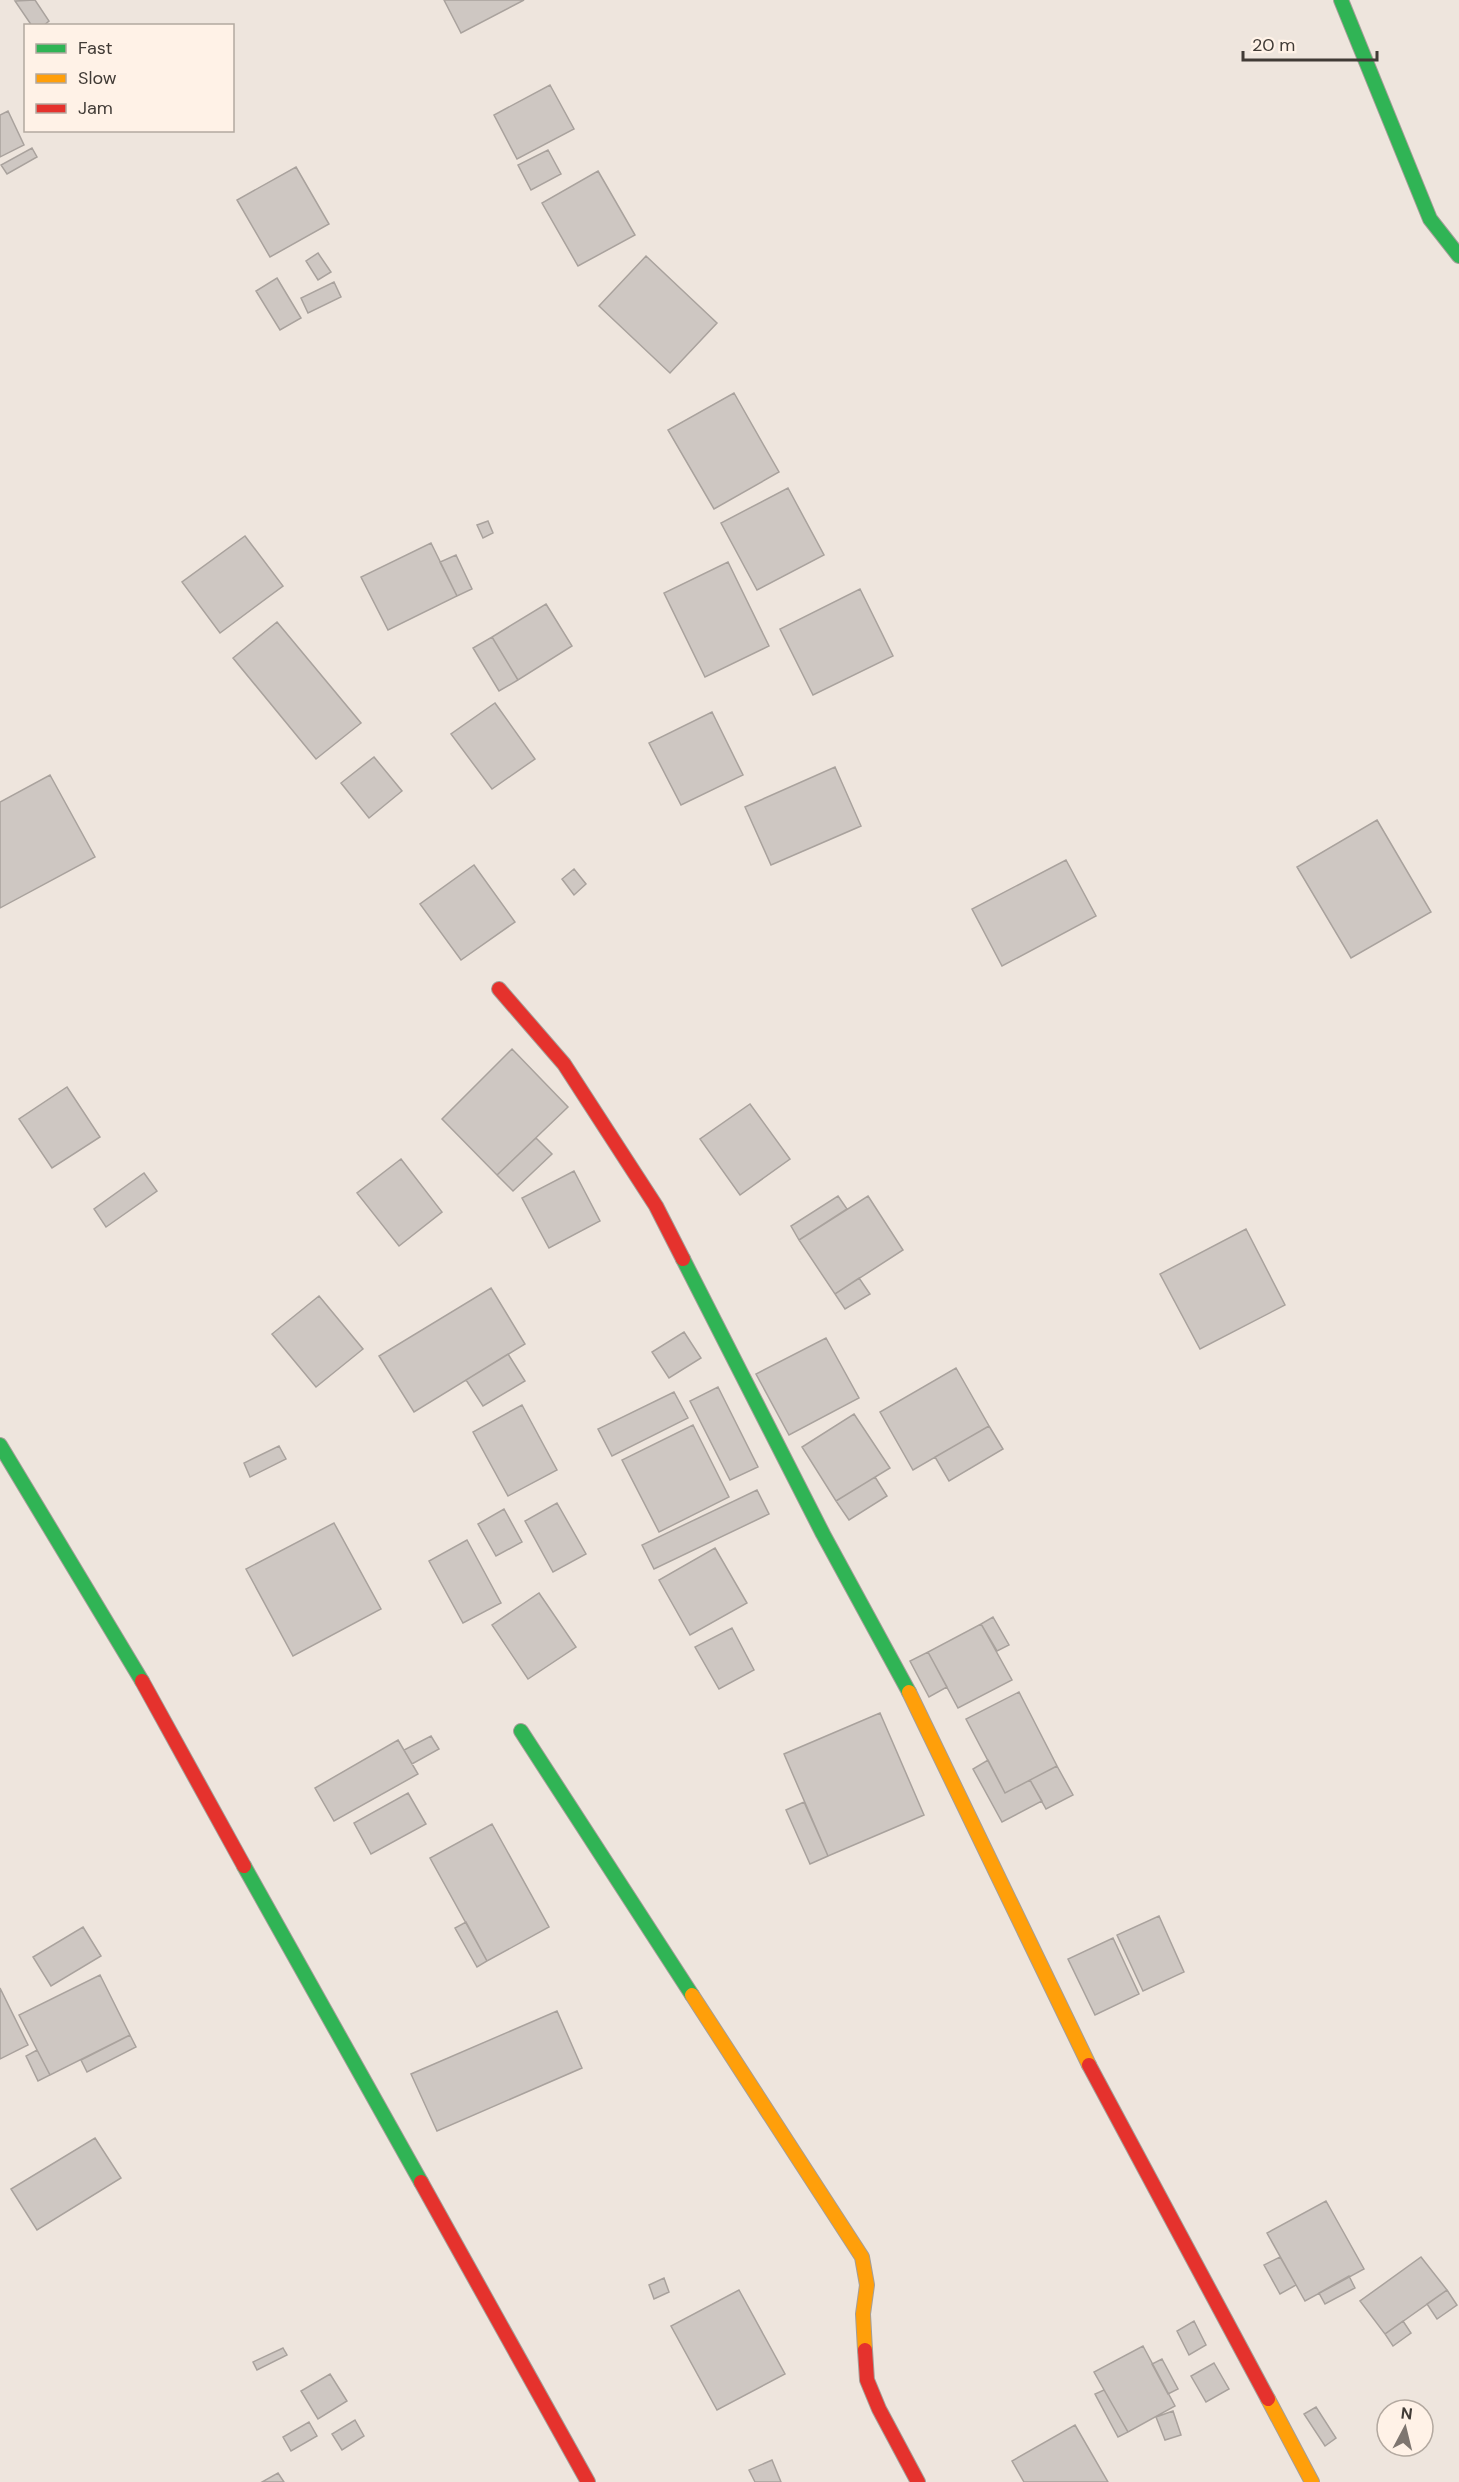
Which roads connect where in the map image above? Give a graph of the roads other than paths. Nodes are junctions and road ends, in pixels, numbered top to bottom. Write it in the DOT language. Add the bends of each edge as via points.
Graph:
graph roads {
  1 [pos="1341,0"];
  2 [pos="1459,256"];
  3 [pos="499,989"];
  4 [pos="0,1445"];
  5 [pos="521,1731"];
  6 [pos="588,2482"];
  7 [pos="918,2482"];
  8 [pos="1312,2482"];
  1 -- 2 [label="street" via="1430,219"];
  3 -- 8 [label="street" via="564,1064 656,1206 823,1534 897,1668 1088,2064"];
  4 -- 6 [label="street" via="116,1635"];
  5 -- 7 [label="street" via="862,2257 867,2285 863,2314 867,2380"];
}
